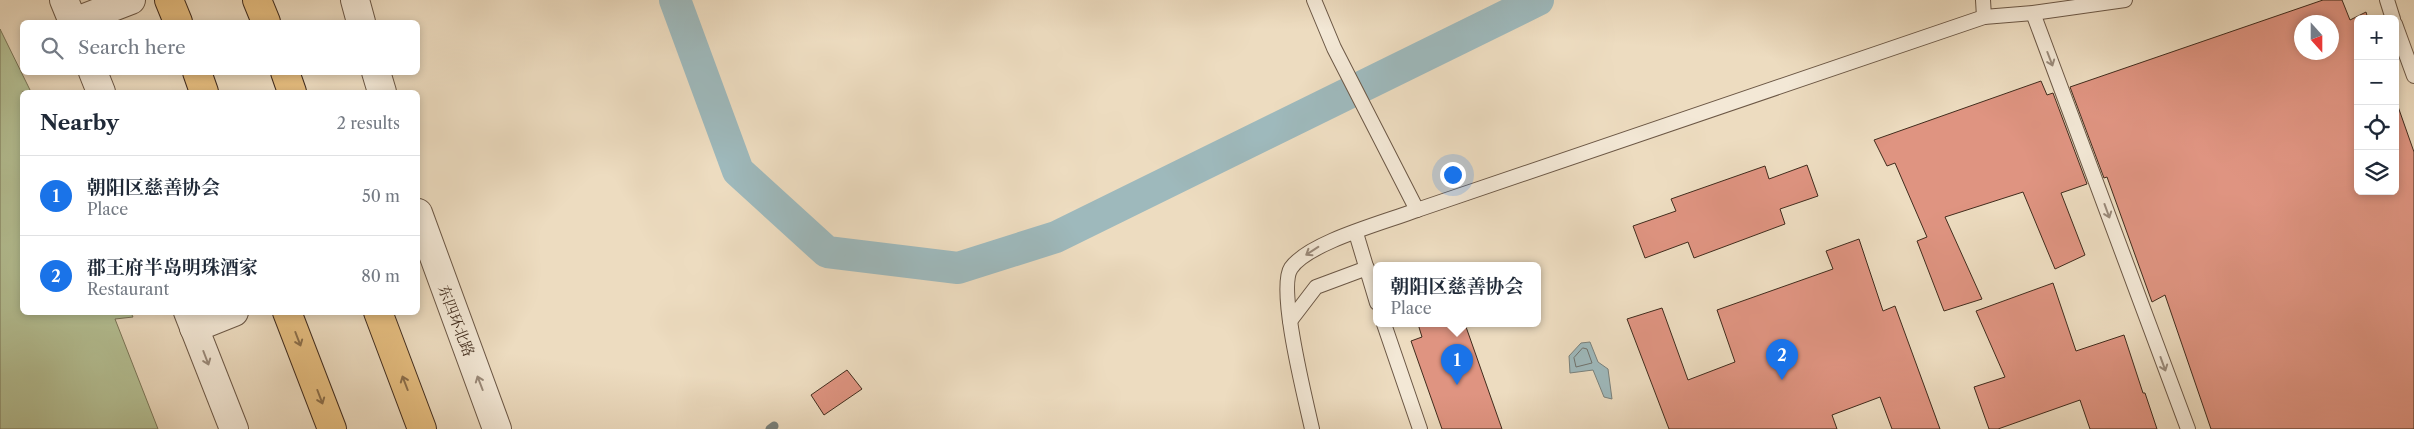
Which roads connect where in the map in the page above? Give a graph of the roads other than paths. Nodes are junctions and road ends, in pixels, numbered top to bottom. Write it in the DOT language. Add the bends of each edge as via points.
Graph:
graph roads {
  1 [pos="64,0"];
  2 [pos="132,0"];
  3 [pos="169,0"];
  4 [pos="257,0"];
  5 [pos="355,0"];
  6 [pos="1314,0"];
  7 [pos="1983,0"];
  8 [pos="2125,0"];
  9 [pos="2386,0"];
  10 [pos="2033,13"];
  11 [pos="2392,15"];
  12 [pos="1984,17"];
  13 [pos="73,20"];
  14 [pos="79,20"];
  15 [pos="177,20"];
  16 [pos="265,20"];
  17 [pos="361,20"];
  18 [pos="2399,35"];
  19 [pos="94,75"];
  20 [pos="198,75"];
  21 [pos="286,75"];
  22 [pos="377,75"];
  23 [pos="2414,76"];
  24 [pos="100,90"];
  25 [pos="203,90"];
  26 [pos="291,90"];
  27 [pos="381,90"];
  28 [pos="1417,210"];
  29 [pos="420,230"];
  30 [pos="1356,233"];
  31 [pos="1367,268"];
  32 [pos="1373,290"];
  33 [pos="218,315"];
  34 [pos="289,315"];
  35 [pos="379,315"];
  36 [pos="191,320"];
  37 [pos="1290,321"];
  38 [pos="1385,327"];
  39 [pos="234,429"];
  40 [pos="332,429"];
  41 [pos="422,429"];
  42 [pos="497,429"];
  43 [pos="1312,429"];
  44 [pos="1420,429"];
  45 [pos="2188,429"];
  1 -- 13 [label="street"];
  2 -- 14 [label="street"];
  3 -- 15 [label="highway"];
  4 -- 16 [label="highway"];
  5 -- 17 [label="street"];
  6 -- 28 [label="lane" via="1334,48"];
  7 -- 12 [label="lane"];
  8 -- 10 [label="lane"];
  9 -- 11 [label="lane"];
  10 -- 12 [label="lane"];
  10 -- 45 [label="lane, one-way"];
  12 -- 28 [label="lane"];
  18 -- 23 [label="lane"];
  19 -- 24 [label="street"];
  20 -- 25 [label="highway"];
  21 -- 26 [label="highway"];
  22 -- 27 [label="street"];
  28 -- 30 [label="lane"];
  42 -- 29 [label="street, 东四环北路, one-way"];
  30 -- 31 [label="lane"];
  30 -- 37 [label="lane, one-way" via="1312,250 1290,269"];
  31 -- 32 [label="lane"];
  31 -- 37 [label="lane" via="1316,287"];
  33 -- 36 [label="street"];
  34 -- 40 [label="highway, one-way"];
  41 -- 35 [label="highway, one-way"];
  36 -- 39 [label="street, one-way"];
  37 -- 43 [label="lane"];
  38 -- 44 [label="lane"];
}
